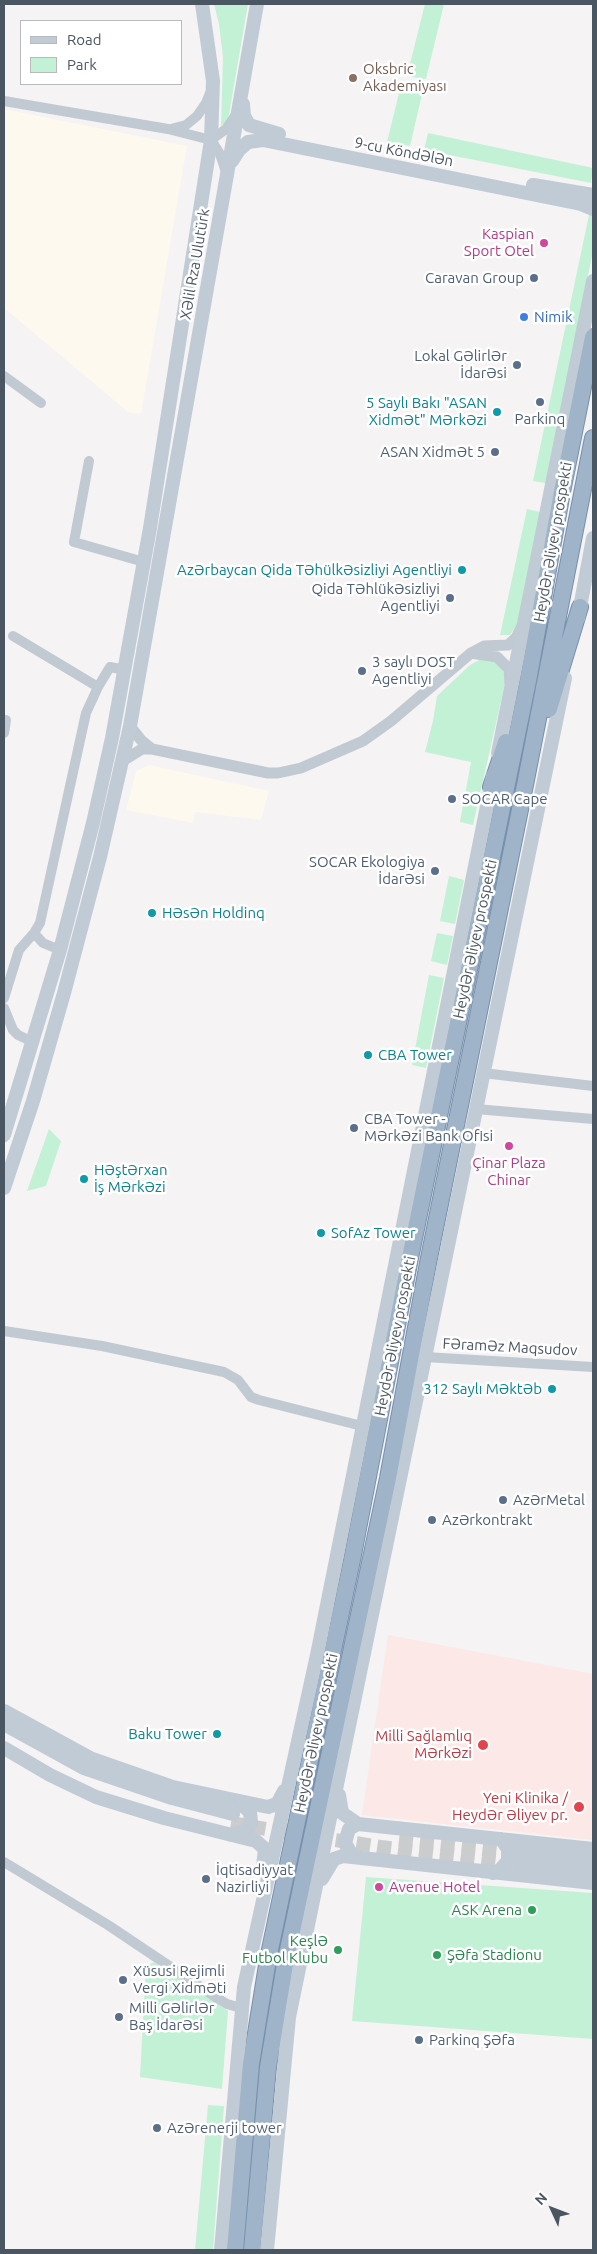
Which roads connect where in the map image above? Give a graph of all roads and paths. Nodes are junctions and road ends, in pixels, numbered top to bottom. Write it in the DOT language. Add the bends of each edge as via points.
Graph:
graph roads {
  1 [pos="202,4"];
  2 [pos="257,4"];
  3 [pos="213,81"];
  4 [pos="243,91"];
  5 [pos="4,101"];
  6 [pos="190,122"];
  7 [pos="168,129"];
  8 [pos="193,136"];
  9 [pos="211,140"];
  10 [pos="226,176"];
  11 [pos="593,195"];
  12 [pos="593,209"];
  13 [pos="593,281"];
  14 [pos="593,337"];
  15 [pos="4,376"];
  16 [pos="41,404"];
  17 [pos="593,438"];
  18 [pos="89,461"];
  19 [pos="157,529"];
  20 [pos="593,538"];
  21 [pos="144,562"];
  22 [pos="580,608"];
  23 [pos="526,617"];
  24 [pos="13,636"];
  25 [pos="470,653"];
  26 [pos="125,670"];
  27 [pos="528,681"];
  28 [pos="98,687"];
  29 [pos="511,690"];
  30 [pos="6,720"];
  31 [pos="130,726"];
  32 [pos="4,733"];
  33 [pos="152,749"];
  34 [pos="121,762"];
  35 [pos="525,785"];
  36 [pos="491,787"];
  37 [pos="93,823"];
  38 [pos="107,826"];
  39 [pos="34,933"];
  40 [pos="60,950"];
  41 [pos="4,998"];
  42 [pos="4,1008"];
  43 [pos="33,1042"];
  44 [pos="483,1073"];
  45 [pos="593,1086"];
  46 [pos="476,1109"];
  47 [pos="593,1119"];
  48 [pos="4,1135"];
  49 [pos="4,1188"];
  50 [pos="4,1332"];
  51 [pos="425,1357"];
  52 [pos="593,1367"];
  53 [pos="362,1426"];
  54 [pos="4,1711"];
  55 [pos="4,1724"];
  56 [pos="4,1734"];
  57 [pos="4,1748"];
  58 [pos="289,1779"];
  59 [pos="338,1784"];
  60 [pos="233,1819"];
  61 [pos="358,1824"];
  62 [pos="501,1840"];
  63 [pos="593,1849"];
  64 [pos="358,1857"];
  65 [pos="593,1861"];
  66 [pos="4,1862"];
  67 [pos="593,1871"];
  68 [pos="493,1873"];
  69 [pos="593,1883"];
  70 [pos="315,1893"];
  71 [pos="244,1987"];
  72 [pos="241,2008"];
  73 [pos="220,2250"];
  74 [pos="235,2250"];
  75 [pos="252,2250"];
  76 [pos="267,2250"];
  1 -- 3 [label="main road"];
  2 -- 4 [label="main road, Xəlil Rza Ulutürk"];
  3 -- 6 [label="street" via="206,103"];
  3 -- 9 [label="main road"];
  4 -- 9 [label="street" via="230,124"];
  4 -- 10 [label="main road, Xəlil Rza Ulutürk"];
  4 -- 11 [label="main road, 9-cu Köndələn" via="246,121 263,131"];
  5 -- 7 [label="street"];
  6 -- 7 [label="street"];
  6 -- 8 [label="street" via="186,129"];
  7 -- 8 [label="street"];
  8 -- 9 [label="street"];
  9 -- 10 [label="street" via="223,161"];
  9 -- 19 [label="main road, Xəlil Rza Ulutürk"];
  10 -- 12 [label="main road, 9-cu Köndələn" via="239,150 252,140 263,140"];
  10 -- 19 [label="main road, Xəlil Rza Ulutürk"];
  13 -- 23 [label="main road"];
  14 -- 27 [label="highway, Heydər Əliyev prospekti"];
  15 -- 16 [label="street"];
  17 -- 35 [label="highway, Heydər Əliyev prospekti"];
  18 -- 21 [label="street" via="74,542"];
  19 -- 21 [label="main road"];
  19 -- 31 [label="main road"];
  20 -- 22 [label="main road"];
  21 -- 26 [label="main road"];
  22 -- 35 [label="highway"];
  22 -- 44 [label="main road"];
  23 -- 25 [label="street" via="512,642 503,646 484,646"];
  23 -- 29 [label="main road"];
  24 -- 28 [label="street"];
  25 -- 29 [label="street" via="491,654 502,660 510,673"];
  25 -- 33 [label="street" via="363,741 289,772 278,774 249,770"];
  26 -- 28 [label="street" via="110,667"];
  26 -- 37 [label="main road"];
  27 -- 36 [label="highway"];
  27 -- 74 [label="highway, Heydər Əliyev prospekti" via="263,1988 251,2064"];
  28 -- 39 [label="street" via="86,713 40,923"];
  29 -- 36 [label="main road"];
  30 -- 32 [label="street"];
  31 -- 33 [label="street"];
  31 -- 34 [label="main road"];
  33 -- 34 [label="street" via="142,749"];
  34 -- 38 [label="main road"];
  35 -- 75 [label="highway, Heydər Əliyev prospekti" via="388,1478 285,1964 268,2067"];
  36 -- 53 [label="main road"];
  37 -- 38 [label="main road"];
  37 -- 40 [label="main road"];
  38 -- 49 [label="main road" via="64,993"];
  39 -- 40 [label="street" via="43,943"];
  39 -- 41 [label="street" via="19,950"];
  40 -- 43 [label="main road"];
  42 -- 43 [label="street" via="13,1030"];
  43 -- 48 [label="main road"];
  44 -- 45 [label="street"];
  44 -- 46 [label="main road"];
  46 -- 47 [label="street"];
  46 -- 51 [label="main road"];
  50 -- 53 [label="street" via="102,1346 224,1372 259,1400"];
  51 -- 52 [label="street, Fəraməz Maqsudov"];
  51 -- 59 [label="main road"];
  53 -- 58 [label="main road"];
  54 -- 60 [label="main road" via="64,1746 99,1762 173,1787"];
  55 -- 60 [label="main road" via="84,1768"];
  56 -- 60 [label="main road" via="100,1784 171,1807"];
  57 -- 60 [label="main road" via="96,1797"];
  58 -- 60 [label="main road" via="274,1806"];
  58 -- 71 [label="main road"];
  59 -- 61 [label="main road" via="342,1813"];
  59 -- 70 [label="main road"];
  60 -- 71 [label="main road" via="262,1845 265,1852"];
  61 -- 62 [label="main road"];
  61 -- 64 [label="main road" via="349,1829 345,1843"];
  62 -- 63 [label="main road"];
  62 -- 68 [label="main road" via="508,1848 508,1861"];
  64 -- 68 [label="main road"];
  64 -- 70 [label="main road" via="339,1856 334,1859"];
  65 -- 67 [label="main road" via="520,1858"];
  66 -- 72 [label="street" via="108,1925 217,1998"];
  68 -- 69 [label="main road"];
  70 -- 76 [label="main road" via="289,2017"];
  71 -- 72 [label="main road"];
  72 -- 73 [label="main road"];
}
